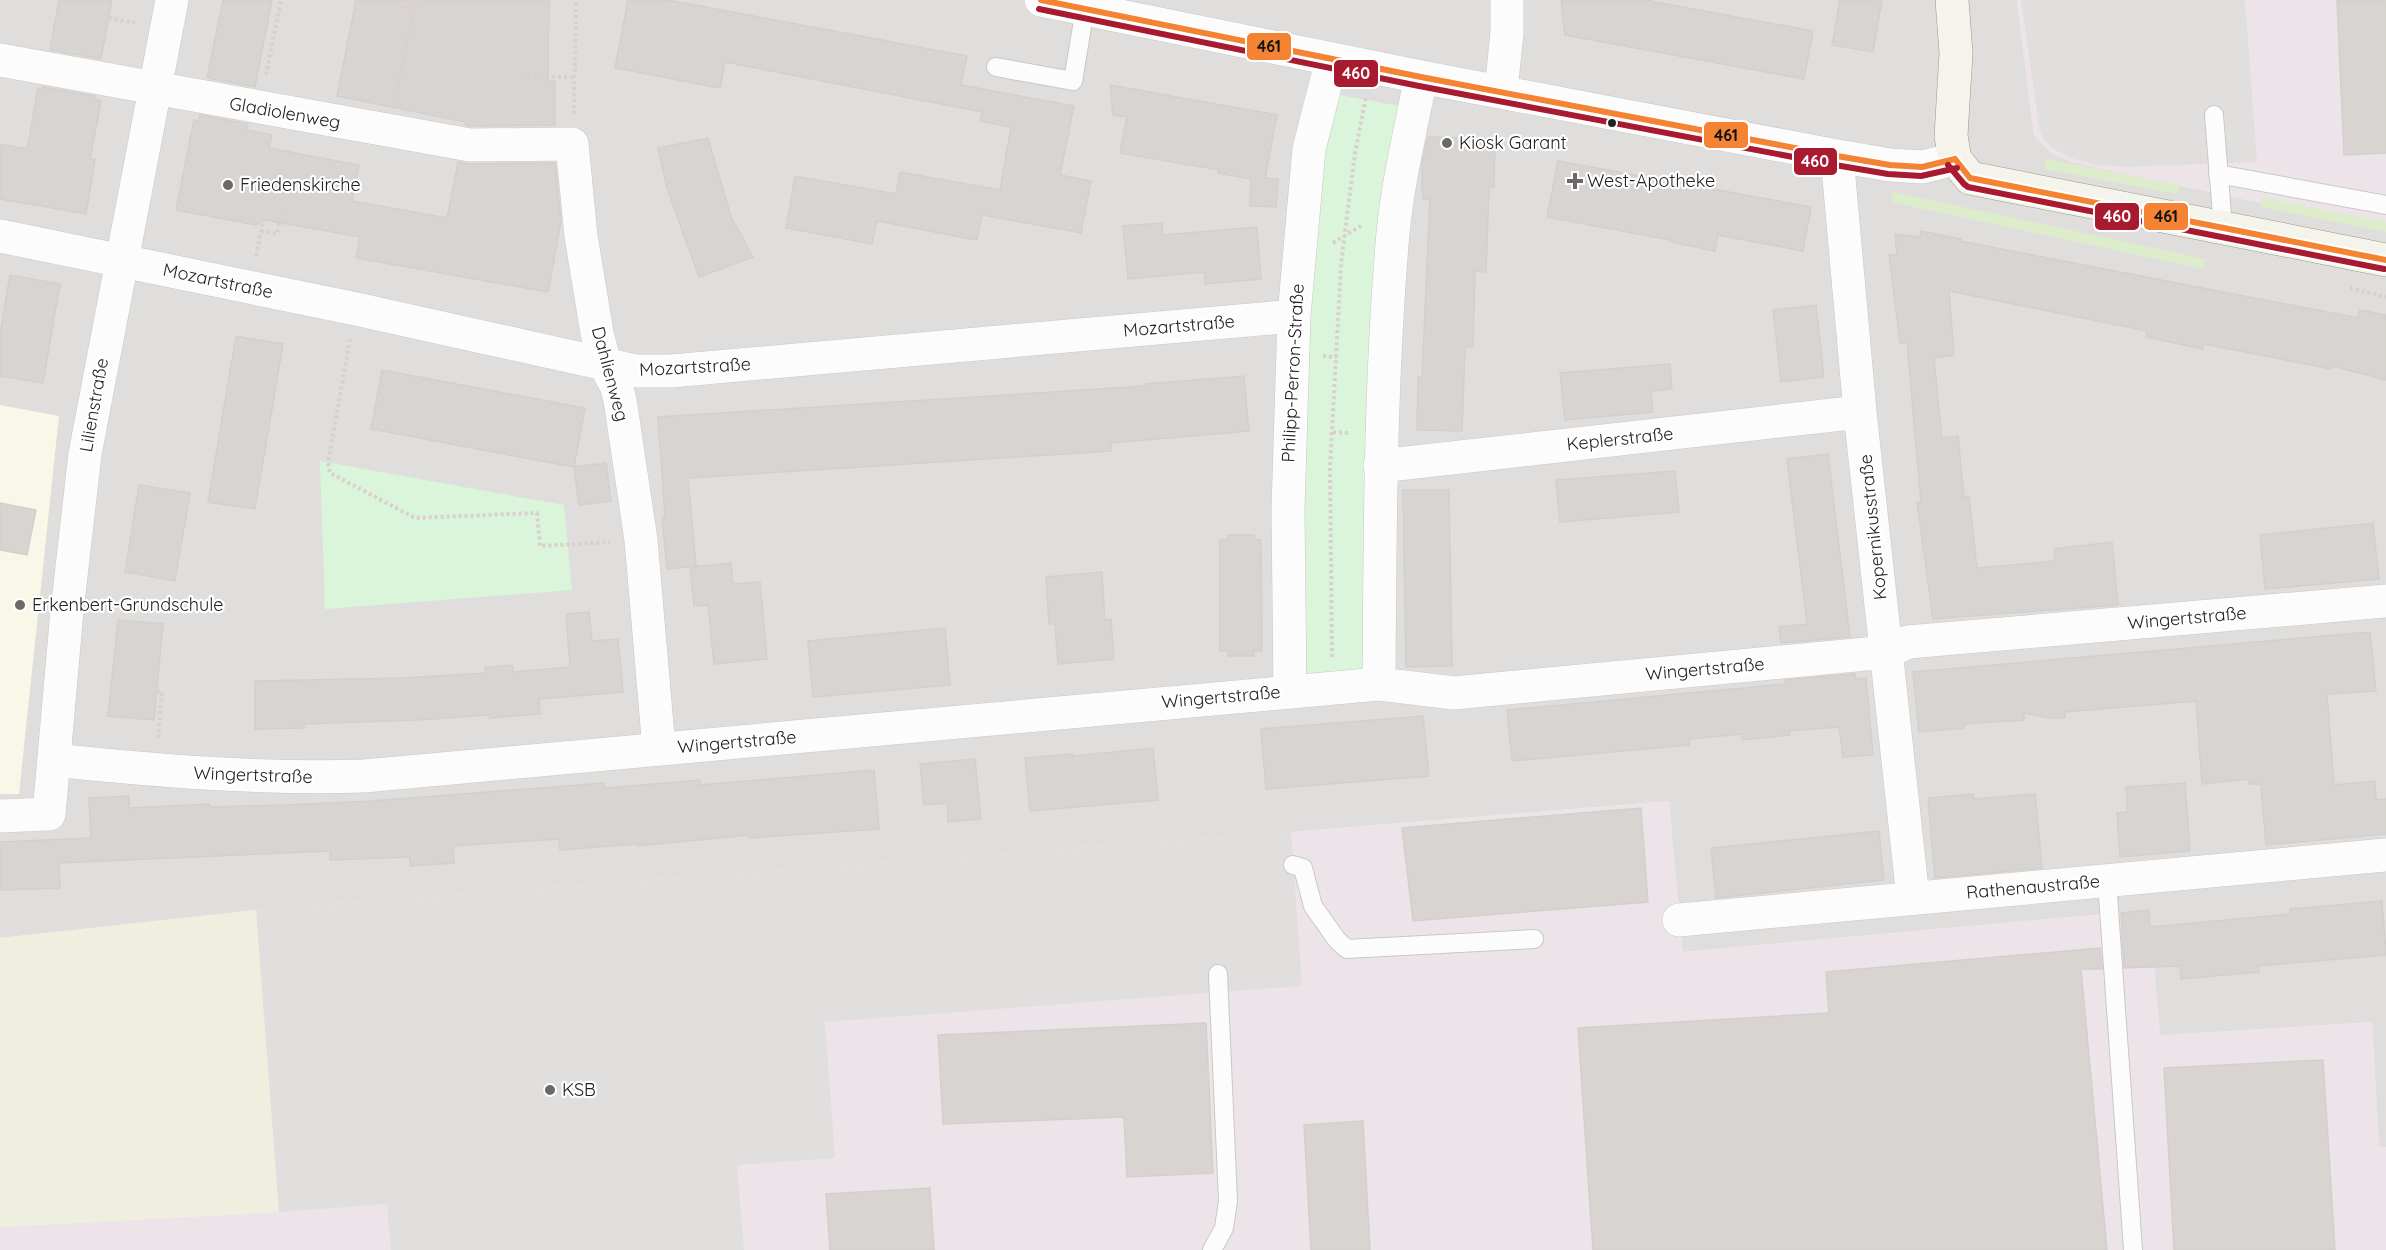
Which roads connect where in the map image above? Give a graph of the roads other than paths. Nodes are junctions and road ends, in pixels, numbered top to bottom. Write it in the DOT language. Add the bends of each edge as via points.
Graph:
graph roads {
  1 [pos="172,0"];
  2 [pos="1041,0"];
  3 [pos="1507,0"];
  4 [pos="1952,0"];
  5 [pos="1085,9"];
  6 [pos="1332,59"];
  7 [pos="0,60"];
  8 [pos="996,66"];
  9 [pos="1422,77"];
  10 [pos="154,89"];
  11 [pos="1501,91"];
  12 [pos="2214,115"];
  13 [pos="572,144"];
  14 [pos="1837,156"];
  15 [pos="1955,159"];
  16 [pos="2218,174"];
  17 [pos="2386,206"];
  18 [pos="2223,228"];
  19 [pos="0,236"];
  20 [pos="2386,260"];
  21 [pos="121,261"];
  22 [pos="1293,316"];
  23 [pos="605,364"];
  24 [pos="1860,412"];
  25 [pos="1380,466"];
  26 [pos="2386,601"];
  27 [pos="1887,652"];
  28 [pos="1379,684"];
  29 [pos="1290,691"];
  30 [pos="659,749"];
  31 [pos="54,760"];
  32 [pos="0,816"];
  33 [pos="2386,855"];
  34 [pos="1293,865"];
  35 [pos="2106,881"];
  36 [pos="1913,898"];
  37 [pos="1679,920"];
  38 [pos="1534,939"];
  39 [pos="1218,974"];
  40 [pos="1212,1250"];
  41 [pos="2133,1250"];
  1 -- 10 [label="street, Lilienstraße"];
  2 -- 5 [label="street"];
  3 -- 11 [label="street"];
  4 -- 15 [label="street" via="1956,53 1951,136"];
  5 -- 6 [label="street"];
  5 -- 8 [label="lane" via="1073,81"];
  6 -- 9 [label="street"];
  6 -- 22 [label="street, Philipp-Perron-Straße" via="1309,148"];
  7 -- 10 [label="street, Gladiolenweg"];
  9 -- 11 [label="street"];
  9 -- 25 [label="street" via="1393,232"];
  10 -- 13 [label="street, Gladiolenweg" via="470,145"];
  10 -- 21 [label="street, Lilienstraße"];
  11 -- 14 [label="street"];
  12 -- 16 [label="lane"];
  13 -- 23 [label="street, Dahlienweg" via="581,236"];
  14 -- 15 [label="street" via="1922,167"];
  14 -- 24 [label="street, Kopernikusstraße"];
  15 -- 18 [label="street" via="1970,178"];
  16 -- 17 [label="lane"];
  16 -- 18 [label="lane"];
  18 -- 20 [label="street"];
  19 -- 21 [label="street, Mozartstraße"];
  21 -- 23 [label="street, Mozartstraße"];
  21 -- 31 [label="street, Lilienstraße" via="85,454"];
  22 -- 23 [label="street, Mozartstraße" via="671,371 636,371"];
  22 -- 29 [label="street, Philipp-Perron-Straße" via="1288,509"];
  23 -- 30 [label="street, Dahlienweg" via="620,400 641,540"];
  24 -- 25 [label="street, Keplerstraße"];
  24 -- 27 [label="street, Kopernikusstraße"];
  25 -- 28 [label="street"];
  26 -- 27 [label="street, Wingertstraße" via="1908,642"];
  27 -- 28 [label="street, Wingertstraße" via="1454,693"];
  27 -- 36 [label="street, Kopernikusstraße"];
  28 -- 29 [label="street, Wingertstraße"];
  29 -- 30 [label="street, Wingertstraße"];
  30 -- 31 [label="street, Wingertstraße" via="364,776 274,777 156,771"];
  31 -- 32 [label="street, Lilienstraße" via="49,814"];
  33 -- 35 [label="street, Rathenaustraße"];
  34 -- 38 [label="lane" via="1304,868 1313,906 1347,949"];
  35 -- 36 [label="street, Rathenaustraße"];
  35 -- 41 [label="lane"];
  36 -- 37 [label="street, Rathenaustraße"];
  39 -- 40 [label="lane" via="1228,1201 1224,1228"];
}
